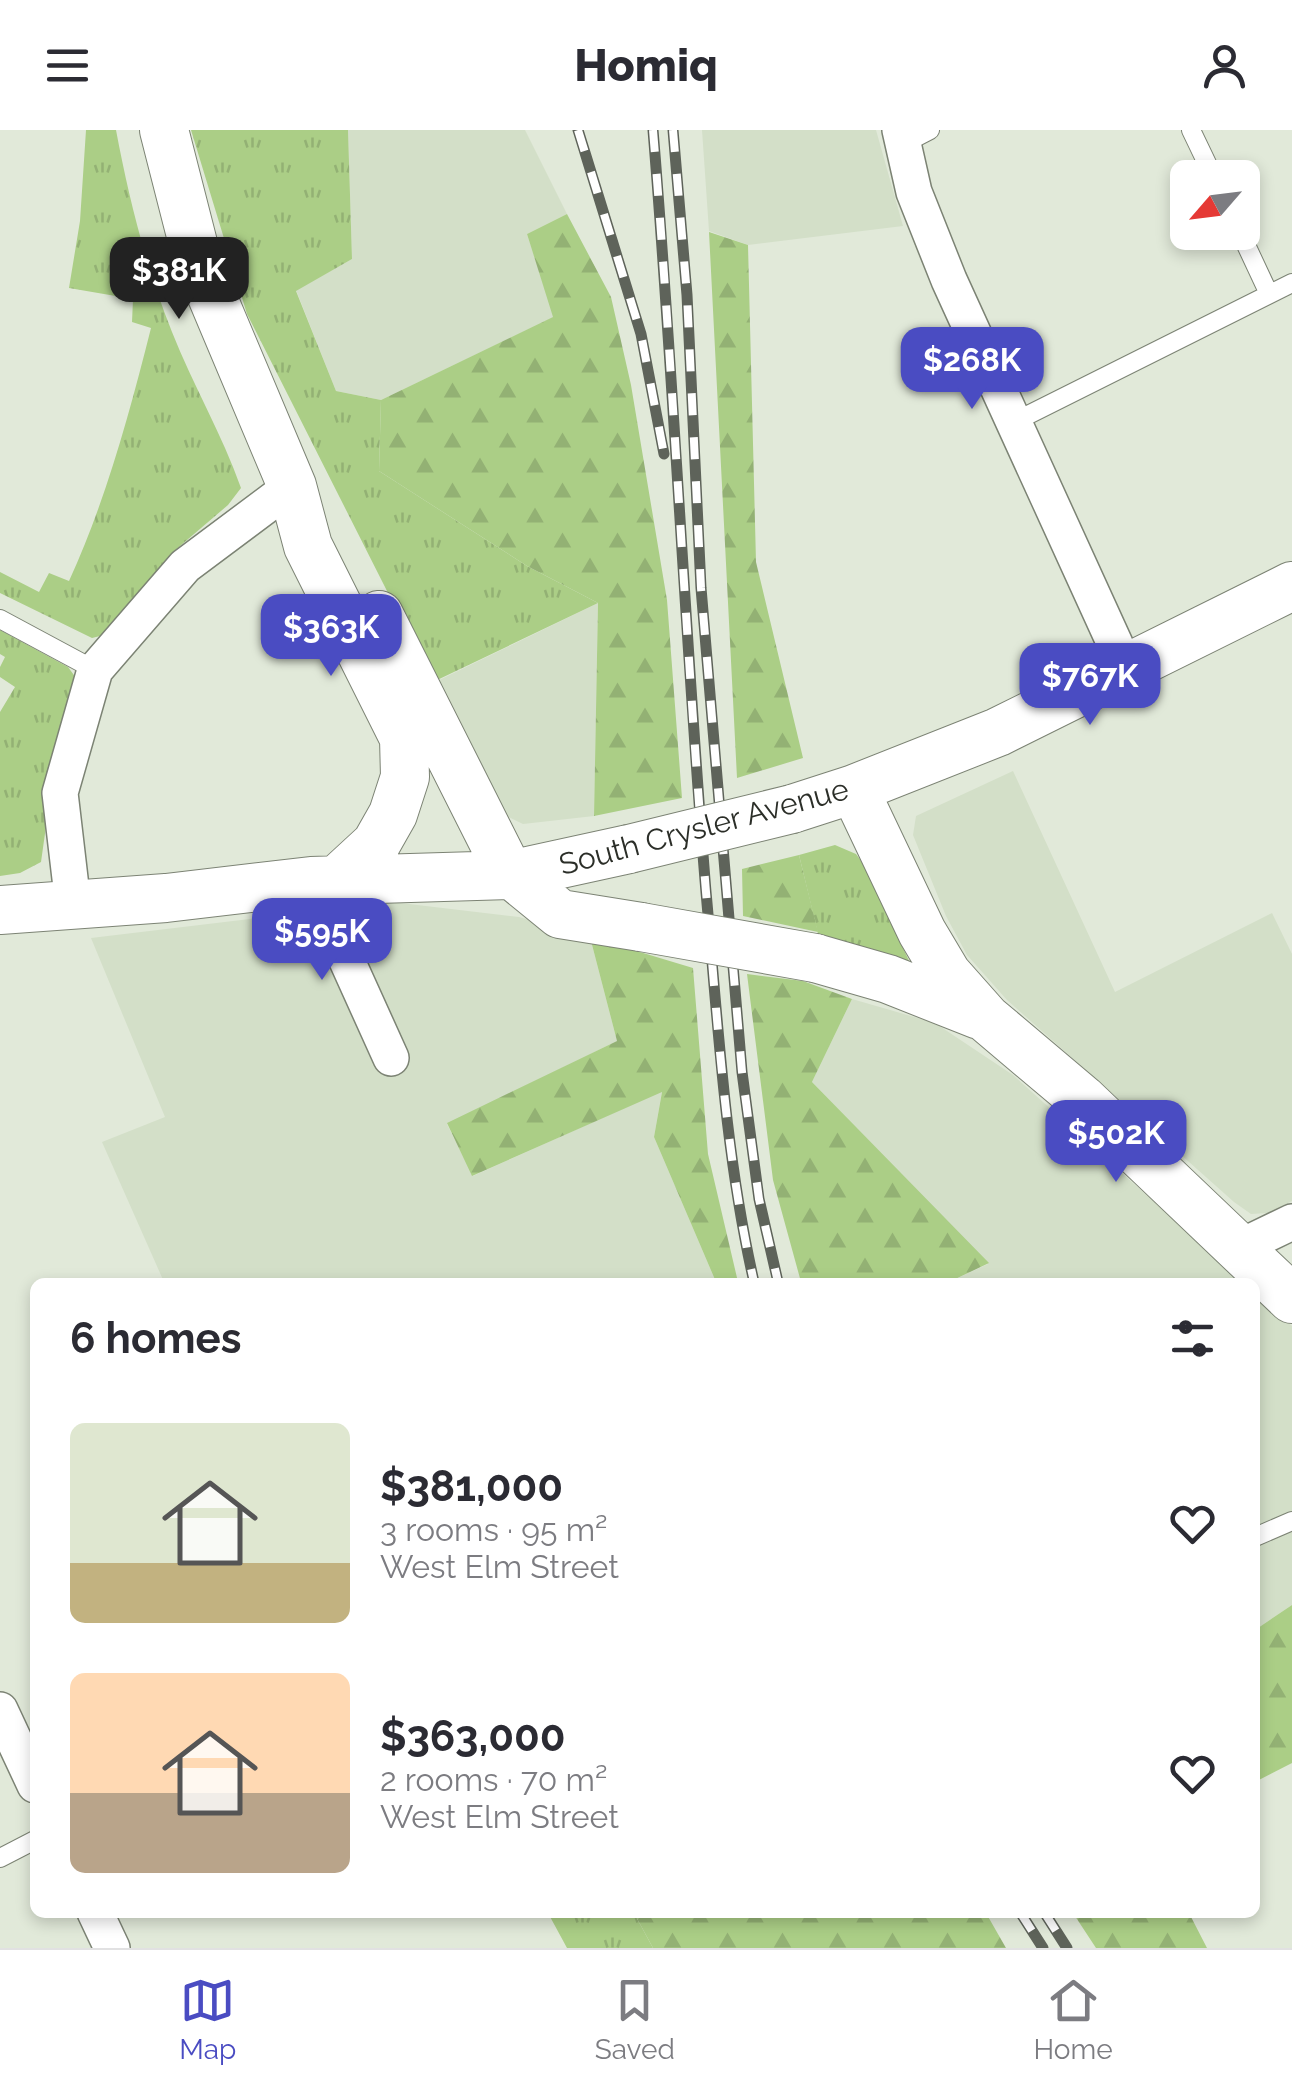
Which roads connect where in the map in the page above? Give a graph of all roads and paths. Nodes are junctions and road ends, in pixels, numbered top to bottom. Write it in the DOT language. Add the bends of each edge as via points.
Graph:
graph roads {
  1 [pos="164,130"];
  2 [pos="1191,130"];
  3 [pos="911,134"];
  4 [pos="1205,160"];
  5 [pos="1249,250"];
  6 [pos="1292,283"];
  7 [pos="1270,294"];
  8 [pos="1012,423"];
  9 [pos="292,486"];
  10 [pos="1292,586"];
  11 [pos="0,618"];
  12 [pos="1125,666"];
  13 [pos="95,670"];
  14 [pos="404,738"];
  15 [pos="854,790"];
  16 [pos="510,875"];
  17 [pos="324,880"];
  18 [pos="73,904"];
  19 [pos="0,910"];
  20 [pos="986,1018"];
  21 [pos="392,1058"];
  22 [pos="1292,1222"];
  23 [pos="1238,1248"];
  24 [pos="1292,1298"];
  25 [pos="1292,1522"];
  26 [pos="1260,1535"];
  27 [pos="0,1710"];
  28 [pos="30,1774"];
  29 [pos="30,1843"];
  30 [pos="0,1858"];
  31 [pos="98,1918"];
  32 [pos="112,1948"];
  1 -- 9 [label="street" via="198,263"];
  2 -- 4 [label="lane"];
  3 -- 8 [label="street" via="914,192"];
  5 -- 7 [label="lane"];
  6 -- 7 [label="lane"];
  7 -- 8 [label="lane"];
  8 -- 12 [label="street"];
  9 -- 13 [label="street" via="185,566"];
  9 -- 14 [label="street" via="308,546"];
  9 -- 16 [label="street" via="332,522"];
  10 -- 12 [label="street, South Crysler Avenue"];
  11 -- 13 [label="lane"];
  12 -- 15 [label="street, South Crysler Avenue" via="998,732"];
  13 -- 18 [label="street" via="60,794"];
  14 -- 16 [label="street" via="425,754 463,831"];
  14 -- 17 [label="street" via="405,776 393,814 376,844"];
  15 -- 16 [label="street, South Crysler Avenue, bridge"];
  15 -- 20 [label="street" via="922,932 947,974"];
  16 -- 17 [label="street, South Crysler Avenue"];
  16 -- 20 [label="street, bridge" via="560,914 816,958 888,978"];
  17 -- 18 [label="street, South Crysler Avenue"];
  17 -- 21 [label="street"];
  18 -- 19 [label="street, South Crysler Avenue"];
  20 -- 23 [label="street"];
  22 -- 23 [label="street"];
  23 -- 24 [label="street"];
  25 -- 26 [label="lane"];
  27 -- 28 [label="street"];
  29 -- 30 [label="lane"];
  31 -- 32 [label="street"];
}
